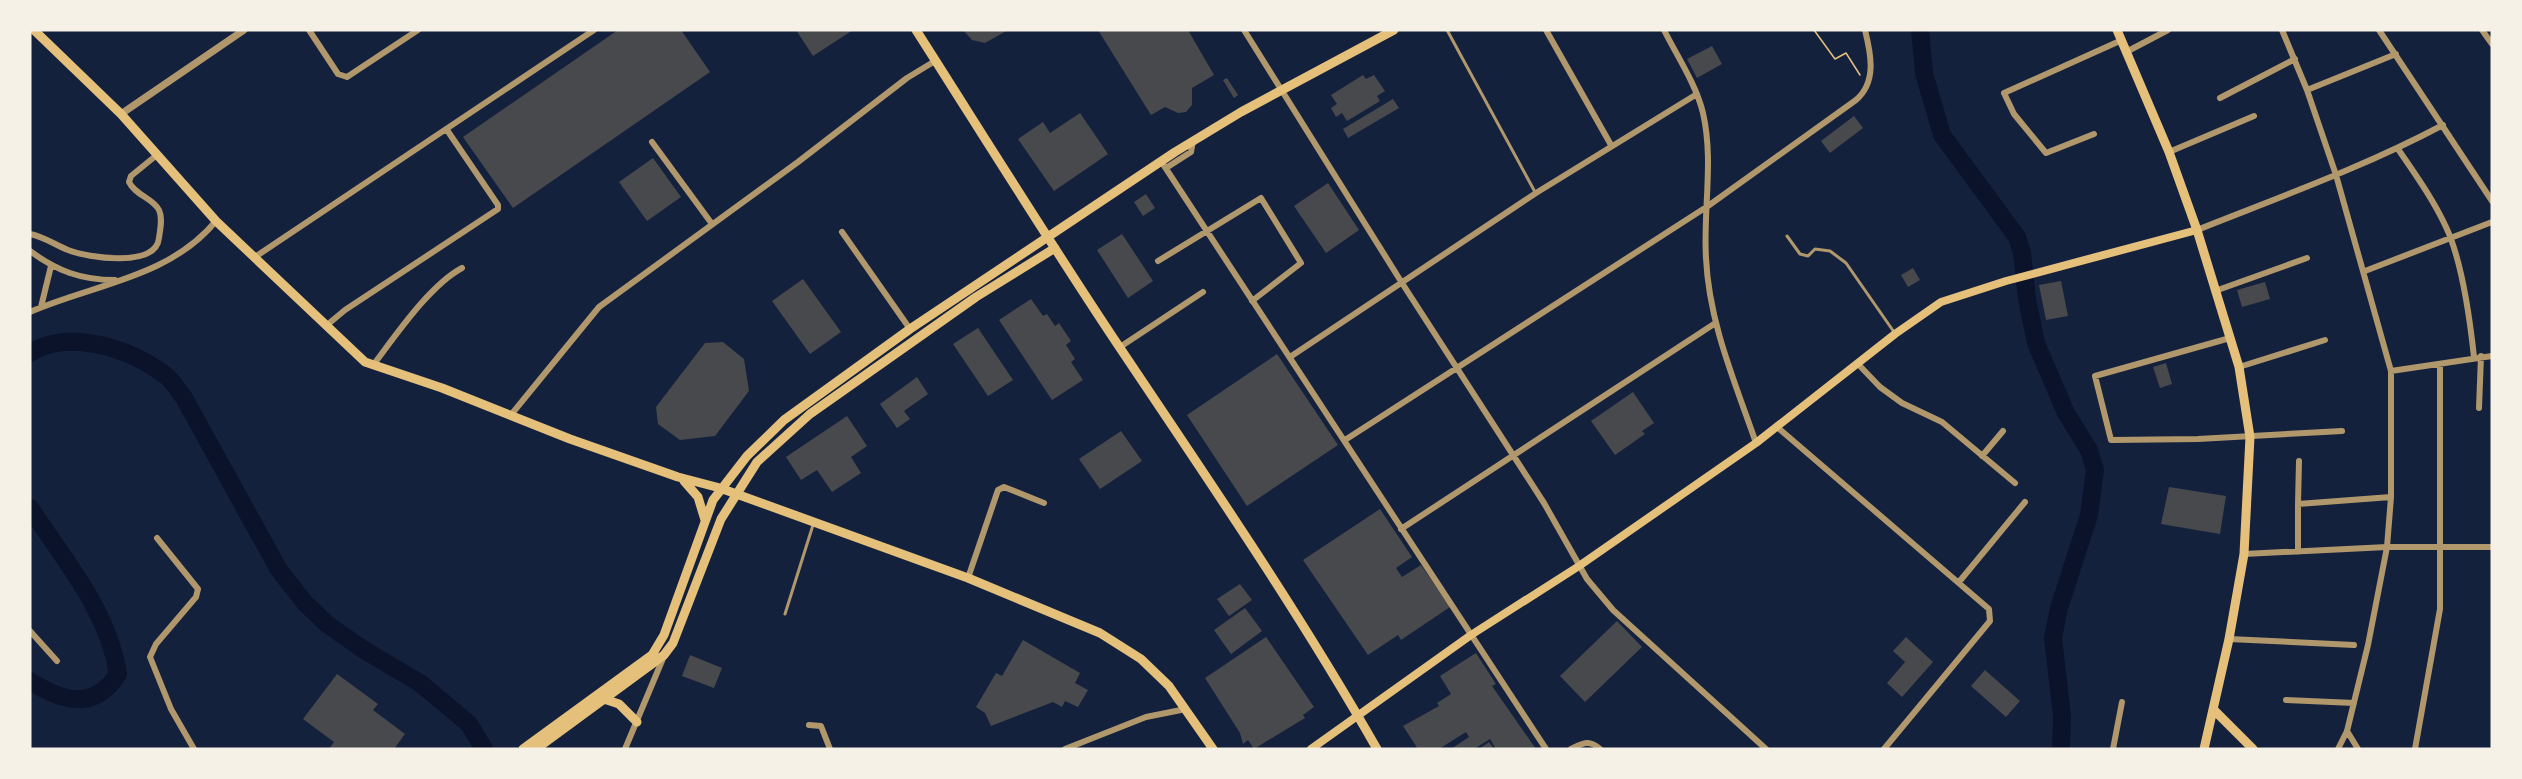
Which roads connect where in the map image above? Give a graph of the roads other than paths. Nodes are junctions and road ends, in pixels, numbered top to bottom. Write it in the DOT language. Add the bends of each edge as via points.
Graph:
graph roads {
  1 [pos="34,30"];
  2 [pos="244,30"];
  3 [pos="309,30"];
  4 [pos="418,30"];
  5 [pos="594,30"];
  6 [pos="916,30"];
  7 [pos="1244,30"];
  8 [pos="1394,30"];
  9 [pos="1447,30"];
  10 [pos="1546,30"];
  11 [pos="1664,30"];
  12 [pos="1865,30"];
  13 [pos="2117,30"];
  14 [pos="2169,30"];
  15 [pos="2282,30"];
  16 [pos="2379,30"];
  17 [pos="2482,30"];
  18 [pos="2123,40"];
  19 [pos="2492,44"];
  20 [pos="2128,51"];
  21 [pos="2396,54"];
  22 [pos="2295,59"];
  23 [pos="935,61"];
  24 [pos="1283,90"];
  25 [pos="2307,90"];
  26 [pos="1697,94"];
  27 [pos="2220,98"];
  28 [pos="120,114"];
  29 [pos="2254,116"];
  30 [pos="2443,125"];
  31 [pos="447,130"];
  32 [pos="2094,134"];
  33 [pos="652,142"];
  34 [pos="1611,145"];
  35 [pos="2398,149"];
  36 [pos="2169,152"];
  37 [pos="158,154"];
  38 [pos="1164,165"];
  39 [pos="2336,176"];
  40 [pos="1536,193"];
  41 [pos="2492,201"];
  42 [pos="1708,206"];
  43 [pos="216,221"];
  44 [pos="2492,222"];
  45 [pos="712,224"];
  46 [pos="1206,230"];
  47 [pos="2197,230"];
  48 [pos="842,232"];
  49 [pos="30,234"];
  50 [pos="1047,236"];
  51 [pos="1787,236"];
  52 [pos="2450,239"];
  53 [pos="1055,248"];
  54 [pos="30,251"];
  55 [pos="255,257"];
  56 [pos="2307,258"];
  57 [pos="1158,261"];
  58 [pos="51,266"];
  59 [pos="462,268"];
  60 [pos="2365,271"];
  61 [pos="121,280"];
  62 [pos="1401,283"];
  63 [pos="2215,291"];
  64 [pos="1203,292"];
  65 [pos="1252,301"];
  66 [pos="41,307"];
  67 [pos="30,312"];
  68 [pos="1714,324"];
  69 [pos="327,325"];
  70 [pos="910,329"];
  71 [pos="1895,334"];
  72 [pos="2230,338"];
  73 [pos="2325,340"];
  74 [pos="890,343"];
  75 [pos="1120,347"];
  76 [pos="898,352"];
  77 [pos="2492,356"];
  78 [pos="1290,357"];
  79 [pos="2477,357"];
  80 [pos="374,364"];
  81 [pos="1858,364"];
  82 [pos="2440,364"];
  83 [pos="1457,367"];
  84 [pos="2239,367"];
  85 [pos="2391,371"];
  86 [pos="2479,408"];
  87 [pos="510,416"];
  88 [pos="1777,427"];
  89 [pos="2003,431"];
  90 [pos="2342,431"];
  91 [pos="2250,437"];
  92 [pos="1345,440"];
  93 [pos="1756,443"];
  94 [pos="1515,456"];
  95 [pos="1982,456"];
  96 [pos="2299,462"];
  97 [pos="678,477"];
  98 [pos="2015,483"];
  99 [pos="720,488"];
  100 [pos="736,494"];
  101 [pos="2391,497"];
  102 [pos="2025,502"];
  103 [pos="1044,503"];
  104 [pos="2298,504"];
  105 [pos="705,520"];
  106 [pos="814,523"];
  107 [pos="1401,529"];
  108 [pos="157,538"];
  109 [pos="2441,546"];
  110 [pos="2387,547"];
  111 [pos="2492,547"];
  112 [pos="2298,552"];
  113 [pos="2244,554"];
  114 [pos="1579,566"];
  115 [pos="968,578"];
  116 [pos="1959,582"];
  117 [pos="785,614"];
  118 [pos="30,631"];
  119 [pos="1471,635"];
  120 [pos="2229,639"];
  121 [pos="2354,645"];
  122 [pos="664,655"];
  123 [pos="57,661"];
  124 [pos="604,699"];
  125 [pos="2286,700"];
  126 [pos="2122,702"];
  127 [pos="2354,703"];
  128 [pos="1187,709"];
  129 [pos="2213,709"];
  130 [pos="1357,714"];
  131 [pos="637,722"];
  132 [pos="809,725"];
  133 [pos="2347,731"];
  134 [pos="524,748"];
  135 [pos="194,749"];
  136 [pos="536,749"];
  137 [pos="625,749"];
  138 [pos="830,749"];
  139 [pos="1065,749"];
  140 [pos="1214,749"];
  141 [pos="1311,749"];
  142 [pos="1377,749"];
  143 [pos="1546,749"];
  144 [pos="1571,749"];
  145 [pos="1600,749"];
  146 [pos="1766,749"];
  147 [pos="1884,749"];
  148 [pos="2113,749"];
  149 [pos="2204,749"];
  150 [pos="2253,749"];
  151 [pos="2338,749"];
  152 [pos="2358,749"];
  153 [pos="2415,749"];
  1 -- 28 [label="main road"];
  2 -- 28 [label="street"];
  3 -- 4 [label="street" via="338,74 347,77"];
  5 -- 31 [label="street"];
  6 -- 23 [label="main road"];
  7 -- 24 [label="street"];
  8 -- 24 [label="main road"];
  9 -- 40 [label="lane"];
  10 -- 34 [label="street"];
  11 -- 26 [label="street"];
  12 -- 42 [label="street" via="1870,78 1856,100"];
  13 -- 18 [label="main road"];
  14 -- 20 [label="street"];
  15 -- 22 [label="street"];
  16 -- 21 [label="street"];
  17 -- 19 [label="street"];
  18 -- 20 [label="main road"];
  18 -- 32 [label="street" via="2004,92 2014,114 2046,153"];
  20 -- 36 [label="main road"];
  21 -- 25 [label="street"];
  21 -- 30 [label="street"];
  22 -- 25 [label="street"];
  22 -- 27 [label="street"];
  23 -- 45 [label="street"];
  23 -- 50 [label="main road"];
  24 -- 38 [label="main road" via="1193,141"];
  24 -- 62 [label="street"];
  25 -- 39 [label="street"];
  26 -- 34 [label="street"];
  26 -- 42 [label="street" via="1709,162"];
  28 -- 37 [label="main road"];
  29 -- 36 [label="street"];
  30 -- 35 [label="street"];
  30 -- 41 [label="street"];
  31 -- 55 [label="street"];
  31 -- 69 [label="street" via="498,209"];
  33 -- 45 [label="street"];
  34 -- 40 [label="street"];
  35 -- 39 [label="street"];
  35 -- 52 [label="street" via="2427,192"];
  36 -- 47 [label="main road"];
  37 -- 43 [label="main road"];
  37 -- 49 [label="street" via="129,182 159,209 159,244 152,253 143,257 96,258"];
  38 -- 46 [label="street"];
  38 -- 50 [label="main road"];
  39 -- 47 [label="street"];
  39 -- 60 [label="street"];
  40 -- 62 [label="street"];
  42 -- 68 [label="street" via="1706,258"];
  42 -- 83 [label="street"];
  43 -- 55 [label="main road"];
  43 -- 61 [label="street" via="189,249"];
  44 -- 52 [label="street"];
  45 -- 87 [label="street" via="599,307"];
  46 -- 57 [label="street"];
  46 -- 65 [label="street"];
  46 -- 65 [label="street" via="1256,199 1263,199 1301,263"];
  47 -- 63 [label="main road"];
  47 -- 71 [label="main road" via="1941,302"];
  48 -- 70 [label="street"];
  50 -- 53 [label="main road"];
  50 -- 70 [label="main road"];
  51 -- 71 [label="lane" via="1800,254 1808,256 1815,249 1830,251 1846,263"];
  52 -- 60 [label="street"];
  52 -- 79 [label="street"];
  53 -- 75 [label="main road"];
  53 -- 76 [label="main road"];
  54 -- 58 [label="street"];
  55 -- 69 [label="main road"];
  56 -- 63 [label="street"];
  58 -- 61 [label="street" via="78,277"];
  58 -- 66 [label="street"];
  59 -- 80 [label="street" via="405,322"];
  60 -- 85 [label="street"];
  61 -- 66 [label="street"];
  62 -- 78 [label="street"];
  62 -- 83 [label="street"];
  63 -- 72 [label="main road"];
  64 -- 75 [label="street"];
  65 -- 78 [label="street"];
  66 -- 67 [label="street"];
  68 -- 93 [label="street"];
  68 -- 94 [label="street"];
  69 -- 80 [label="main road" via="365,362"];
  70 -- 74 [label="main road"];
  71 -- 81 [label="main road"];
  72 -- 84 [label="main road"];
  72 -- 91 [label="street" via="2093,378 2113,441"];
  73 -- 84 [label="street"];
  74 -- 76 [label="main road"];
  74 -- 99 [label="main road" via="784,420"];
  75 -- 130 [label="main road" via="1237,522"];
  76 -- 100 [label="main road" via="792,429 757,462"];
  77 -- 79 [label="street"];
  78 -- 92 [label="street"];
  79 -- 82 [label="street"];
  79 -- 86 [label="street"];
  80 -- 87 [label="main road"];
  81 -- 88 [label="main road"];
  81 -- 95 [label="street" via="1902,404 1942,422"];
  82 -- 85 [label="street"];
  82 -- 109 [label="street"];
  83 -- 92 [label="street"];
  83 -- 94 [label="street"];
  84 -- 91 [label="main road"];
  85 -- 101 [label="street"];
  87 -- 97 [label="main road"];
  88 -- 93 [label="main road"];
  88 -- 116 [label="street"];
  89 -- 95 [label="street"];
  90 -- 91 [label="street"];
  91 -- 113 [label="main road"];
  92 -- 107 [label="street"];
  93 -- 114 [label="main road"];
  94 -- 107 [label="street"];
  94 -- 114 [label="street"];
  95 -- 98 [label="street"];
  96 -- 104 [label="street"];
  97 -- 99 [label="main road"];
  97 -- 105 [label="main road" via="694,489"];
  99 -- 100 [label="main road"];
  99 -- 105 [label="main road"];
  100 -- 106 [label="main road"];
  100 -- 122 [label="main road" via="721,519 673,643"];
  101 -- 104 [label="street"];
  101 -- 110 [label="street"];
  102 -- 116 [label="street"];
  103 -- 115 [label="street" via="1000,488"];
  104 -- 112 [label="street"];
  105 -- 134 [label="main road" via="664,635 652,655"];
  106 -- 115 [label="main road"];
  106 -- 117 [label="lane"];
  107 -- 119 [label="street"];
  108 -- 135 [label="street" via="198,590 152,649 150,657 171,709"];
  109 -- 110 [label="street"];
  109 -- 111 [label="street"];
  109 -- 153 [label="street" via="2440,609"];
  110 -- 112 [label="street"];
  110 -- 127 [label="street"];
  112 -- 113 [label="street"];
  113 -- 120 [label="main road"];
  114 -- 119 [label="main road"];
  114 -- 146 [label="street" via="1613,610"];
  115 -- 128 [label="main road" via="1106,636 1141,659"];
  116 -- 147 [label="street" via="1989,609 1990,621"];
  118 -- 123 [label="street"];
  119 -- 130 [label="main road"];
  119 -- 143 [label="street"];
  120 -- 121 [label="street"];
  120 -- 129 [label="main road"];
  122 -- 124 [label="main road"];
  122 -- 131 [label="street"];
  124 -- 131 [label="main road" via="619,704"];
  124 -- 136 [label="main road"];
  125 -- 127 [label="street"];
  126 -- 148 [label="street"];
  127 -- 133 [label="street"];
  128 -- 139 [label="street" via="1146,717"];
  128 -- 140 [label="main road"];
  129 -- 149 [label="main road"];
  129 -- 150 [label="main road"];
  130 -- 141 [label="main road"];
  130 -- 142 [label="main road"];
  131 -- 137 [label="street"];
  132 -- 138 [label="street" via="821,726"];
  133 -- 151 [label="street"];
  133 -- 152 [label="street"];
  144 -- 145 [label="street" via="1586,742"];
}
